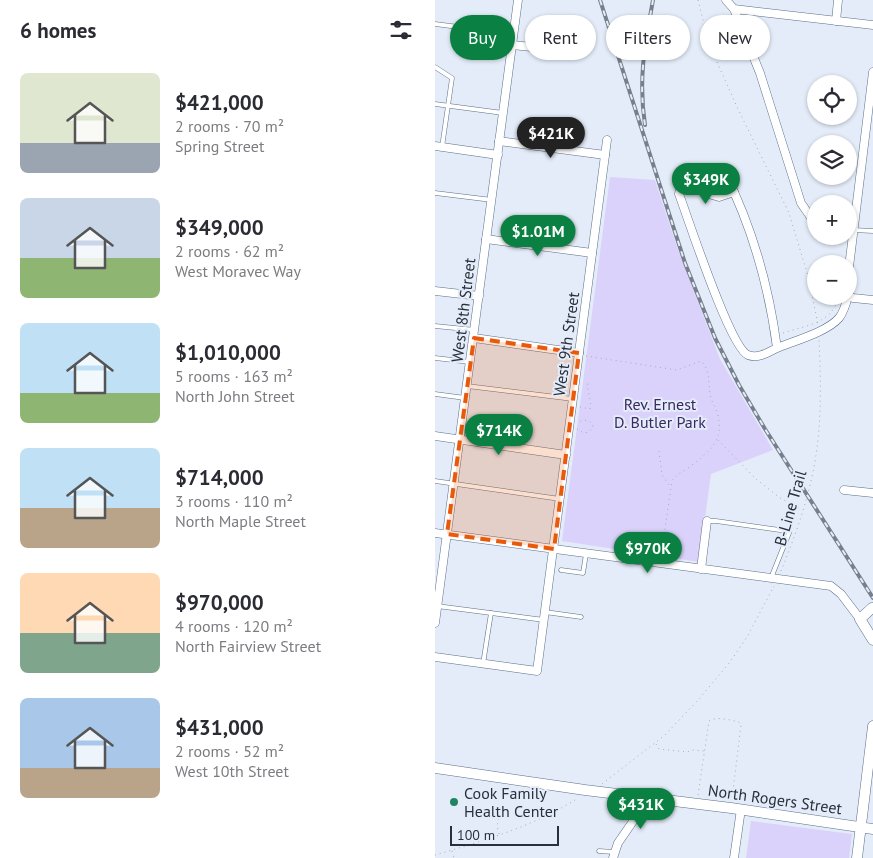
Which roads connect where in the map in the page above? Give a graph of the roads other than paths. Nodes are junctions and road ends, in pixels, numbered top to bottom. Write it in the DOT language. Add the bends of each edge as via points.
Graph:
graph roads {
  1 [pos="518,0"];
  2 [pos="726,0"];
  3 [pos="838,0"];
  4 [pos="734,9"];
  5 [pos="515,20"];
  6 [pos="836,20"];
  7 [pos="435,24"];
  8 [pos="873,25"];
  9 [pos="450,26"];
  10 [pos="510,60"];
  11 [pos="435,67"];
  12 [pos="873,72"];
  13 [pos="435,104"];
  14 [pos="448,106"];
  15 [pos="503,113"];
  16 [pos="607,140"];
  17 [pos="499,141"];
  18 [pos="439,146"];
  19 [pos="497,155"];
  20 [pos="605,155"];
  21 [pos="703,170"];
  22 [pos="734,192"];
  23 [pos="435,193"];
  24 [pos="856,195"];
  25 [pos="492,200"];
  26 [pos="807,212"];
  27 [pos="857,230"];
  28 [pos="873,231"];
  29 [pos="486,239"];
  30 [pos="592,253"];
  31 [pos="435,291"];
  32 [pos="479,296"];
  33 [pos="857,298"];
  34 [pos="873,300"];
  35 [pos="845,305"];
  36 [pos="435,326"];
  37 [pos="474,334"];
  38 [pos="777,348"];
  39 [pos="579,353"];
  40 [pos="435,358"];
  41 [pos="470,362"];
  42 [pos="467,386"];
  43 [pos="435,394"];
  44 [pos="465,398"];
  45 [pos="573,399"];
  46 [pos="435,436"];
  47 [pos="459,439"];
  48 [pos="566,455"];
  49 [pos="435,481"];
  50 [pos="453,484"];
  51 [pos="843,490"];
  52 [pos="873,493"];
  53 [pos="559,499"];
  54 [pos="707,521"];
  55 [pos="435,533"];
  56 [pos="447,534"];
  57 [pos="554,549"];
  58 [pos="586,554"];
  59 [pos="561,570"];
  60 [pos="701,570"];
  61 [pos="774,579"];
  62 [pos="437,606"];
  63 [pos="872,608"];
  64 [pos="491,613"];
  65 [pos="544,616"];
  66 [pos="581,617"];
  67 [pos="860,619"];
  68 [pos="435,623"];
  69 [pos="873,640"];
  70 [pos="435,657"];
  71 [pos="483,664"];
  72 [pos="873,726"];
  73 [pos="435,768"];
  74 [pos="639,796"];
  75 [pos="741,809"];
  76 [pos="861,827"];
  77 [pos="873,829"];
  78 [pos="599,851"];
  79 [pos="613,855"];
  80 [pos="734,858"];
  81 [pos="857,858"];
  1 -- 5 [label="street, West 8th Street"];
  2 -- 4 [label="street"];
  3 -- 6 [label="street"];
  4 -- 6 [label="street"];
  4 -- 26 [label="street" via="760,72 801,203"];
  6 -- 8 [label="street"];
  7 -- 9 [label="lane"];
  10 -- 15 [label="street, West 8th Street"];
  11 -- 14 [label="lane" via="452,78"];
  12 -- 24 [label="street"];
  13 -- 14 [label="lane"];
  14 -- 15 [label="lane"];
  14 -- 18 [label="lane"];
  15 -- 17 [label="street, West 8th Street"];
  16 -- 20 [label="street, West 9th Street"];
  17 -- 19 [label="street, West 8th Street"];
  17 -- 20 [label="street"];
  18 -- 19 [label="street"];
  19 -- 25 [label="street, West 8th Street"];
  20 -- 30 [label="street, West 9th Street"];
  21 -- 22 [label="street" via="721,170"];
  21 -- 22 [label="street" via="712,195 719,197"];
  21 -- 38 [label="street" via="683,179 679,194 704,266 742,351 757,357"];
  22 -- 38 [label="street" via="763,271"];
  23 -- 25 [label="lane"];
  25 -- 29 [label="street, West 8th Street"];
  27 -- 28 [label="lane"];
  29 -- 30 [label="street"];
  29 -- 32 [label="street, West 8th Street"];
  30 -- 39 [label="street, West 9th Street"];
  31 -- 32 [label="street"];
  32 -- 37 [label="street, West 8th Street"];
  33 -- 34 [label="street"];
  35 -- 38 [label="street" via="842,314 832,324 818,327"];
  36 -- 37 [label="lane"];
  37 -- 39 [label="street"];
  37 -- 41 [label="street, West 8th Street"];
  39 -- 45 [label="street, West 9th Street"];
  40 -- 41 [label="lane"];
  41 -- 42 [label="street, West 8th Street"];
  42 -- 44 [label="street, West 8th Street"];
  42 -- 45 [label="lane"];
  43 -- 44 [label="lane"];
  44 -- 47 [label="street, West 8th Street"];
  45 -- 48 [label="street, West 9th Street"];
  46 -- 47 [label="street"];
  47 -- 48 [label="street"];
  47 -- 50 [label="street, West 8th Street"];
  48 -- 53 [label="street, West 9th Street"];
  49 -- 50 [label="lane"];
  50 -- 53 [label="lane"];
  50 -- 56 [label="street, West 8th Street"];
  51 -- 52 [label="street"];
  53 -- 57 [label="street, West 9th Street"];
  54 -- 60 [label="street"];
  54 -- 61 [label="lane" via="787,531"];
  55 -- 56 [label="street"];
  56 -- 57 [label="street"];
  56 -- 62 [label="street, West 8th Street"];
  57 -- 58 [label="street"];
  57 -- 65 [label="street, West 9th Street"];
  58 -- 59 [label="lane" via="583,573"];
  58 -- 60 [label="street"];
  60 -- 61 [label="street"];
  61 -- 67 [label="street" via="831,586"];
  62 -- 64 [label="lane"];
  62 -- 68 [label="street, West 8th Street"];
  63 -- 67 [label="street"];
  64 -- 65 [label="lane"];
  64 -- 71 [label="lane"];
  65 -- 66 [label="lane"];
  65 -- 71 [label="street, West 9th Street" via="537,671"];
  67 -- 69 [label="street"];
  70 -- 71 [label="street"];
  72 -- 76 [label="street"];
  73 -- 74 [label="street, North Rogers Street"];
  74 -- 75 [label="street, North Rogers Street"];
  74 -- 79 [label="street" via="636,817"];
  75 -- 76 [label="street, North Rogers Street"];
  75 -- 80 [label="street"];
  76 -- 77 [label="street, North Rogers Street"];
  76 -- 81 [label="street"];
  78 -- 79 [label="lane"];
}
